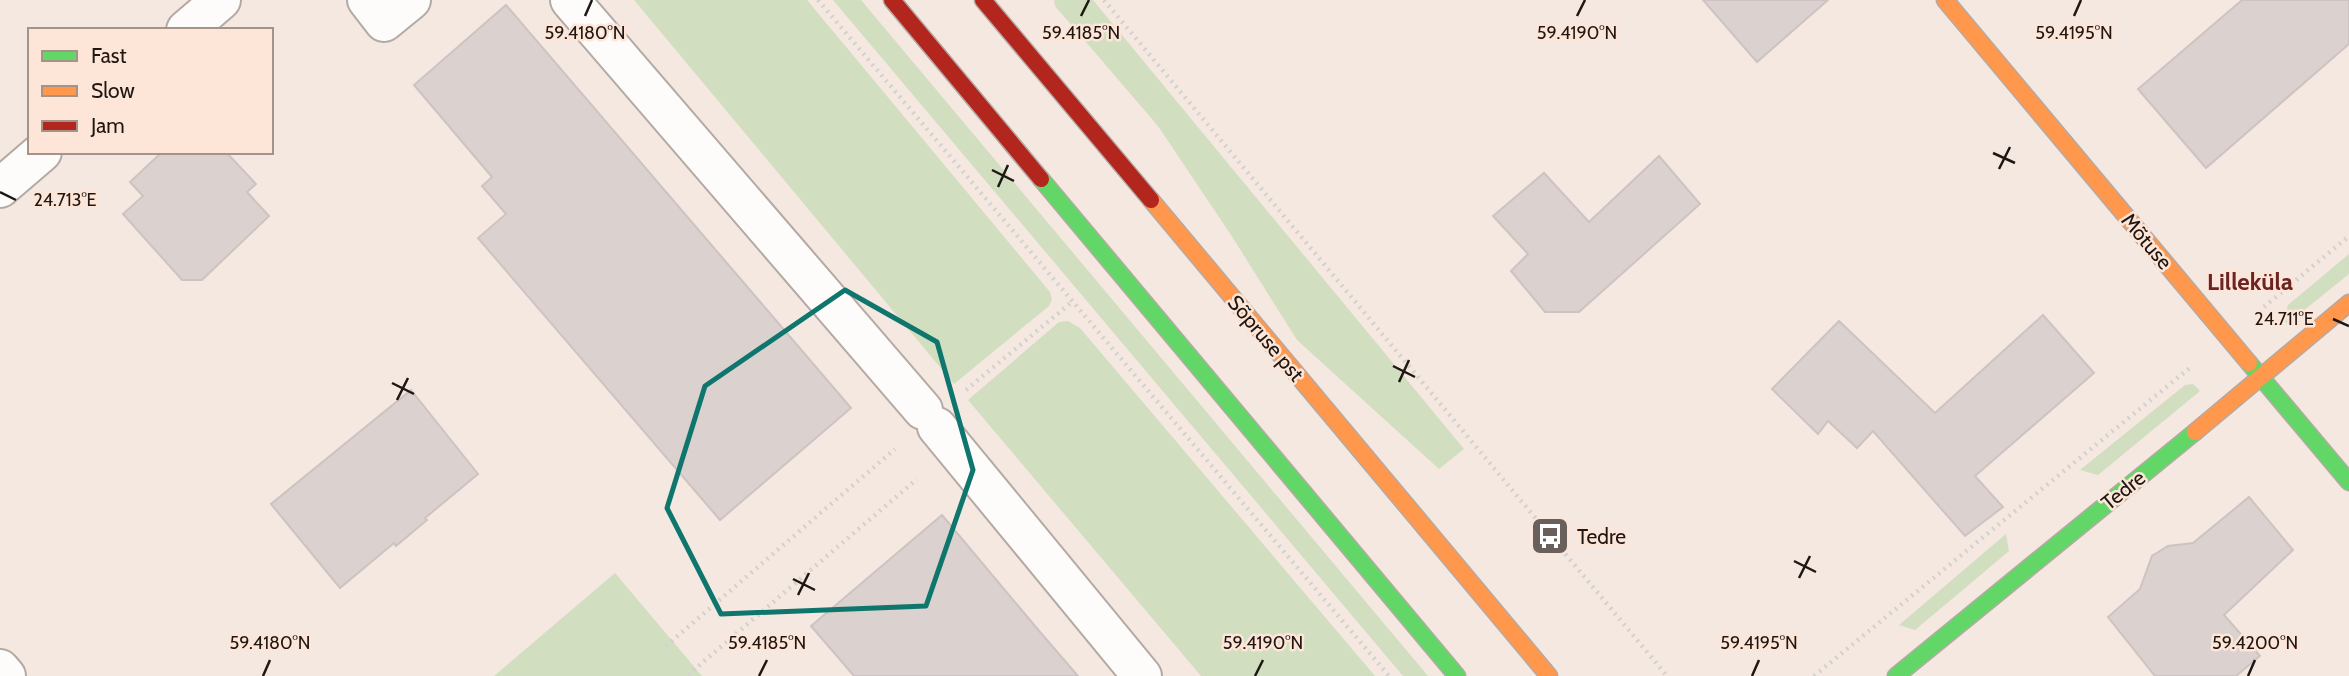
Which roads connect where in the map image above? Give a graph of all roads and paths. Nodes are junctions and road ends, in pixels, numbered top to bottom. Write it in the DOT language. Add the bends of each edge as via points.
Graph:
graph roads {
  1 [pos="221,0"];
  2 [pos="367,0"];
  3 [pos="411,0"];
  4 [pos="570,0"];
  5 [pos="818,0"];
  6 [pos="892,0"];
  7 [pos="983,0"];
  8 [pos="1104,0"];
  9 [pos="1945,0"];
  10 [pos="188,28"];
  11 [pos="40,154"];
  12 [pos="0,188"];
  13 [pos="2349,236"];
  14 [pos="1073,301"];
  15 [pos="2349,303"];
  16 [pos="2255,314"];
  17 [pos="2195,363"];
  18 [pos="2262,377"];
  19 [pos="961,394"];
  20 [pos="899,446"];
  21 [pos="923,474"];
  22 [pos="2349,482"];
  23 [pos="667,646"];
  24 [pos="0,669"];
  25 [pos="688,675"];
  26 [pos="6,676"];
  27 [pos="1142,676"];
  28 [pos="1389,676"];
  29 [pos="1457,676"];
  30 [pos="1549,676"];
  31 [pos="1667,676"];
  32 [pos="1814,676"];
  33 [pos="1896,676"];
  1 -- 10 [label="street"];
  2 -- 3 [label="street" via="384,22"];
  4 -- 27 [label="street" via="930,418"];
  5 -- 14 [label="path"];
  6 -- 29 [label="main road"];
  7 -- 30 [label="main road, Sõpruse pst"];
  8 -- 31 [label="path"];
  9 -- 18 [label="main road, Mõtuse"];
  11 -- 12 [label="street"];
  13 -- 16 [label="path"];
  14 -- 19 [label="path"];
  14 -- 28 [label="path"];
  15 -- 18 [label="main road, Tedre"];
  17 -- 32 [label="path"];
  18 -- 22 [label="main road, Mõtuse"];
  18 -- 33 [label="main road, Tedre"];
  20 -- 23 [label="path"];
  21 -- 25 [label="path"];
  24 -- 26 [label="street"];
}
